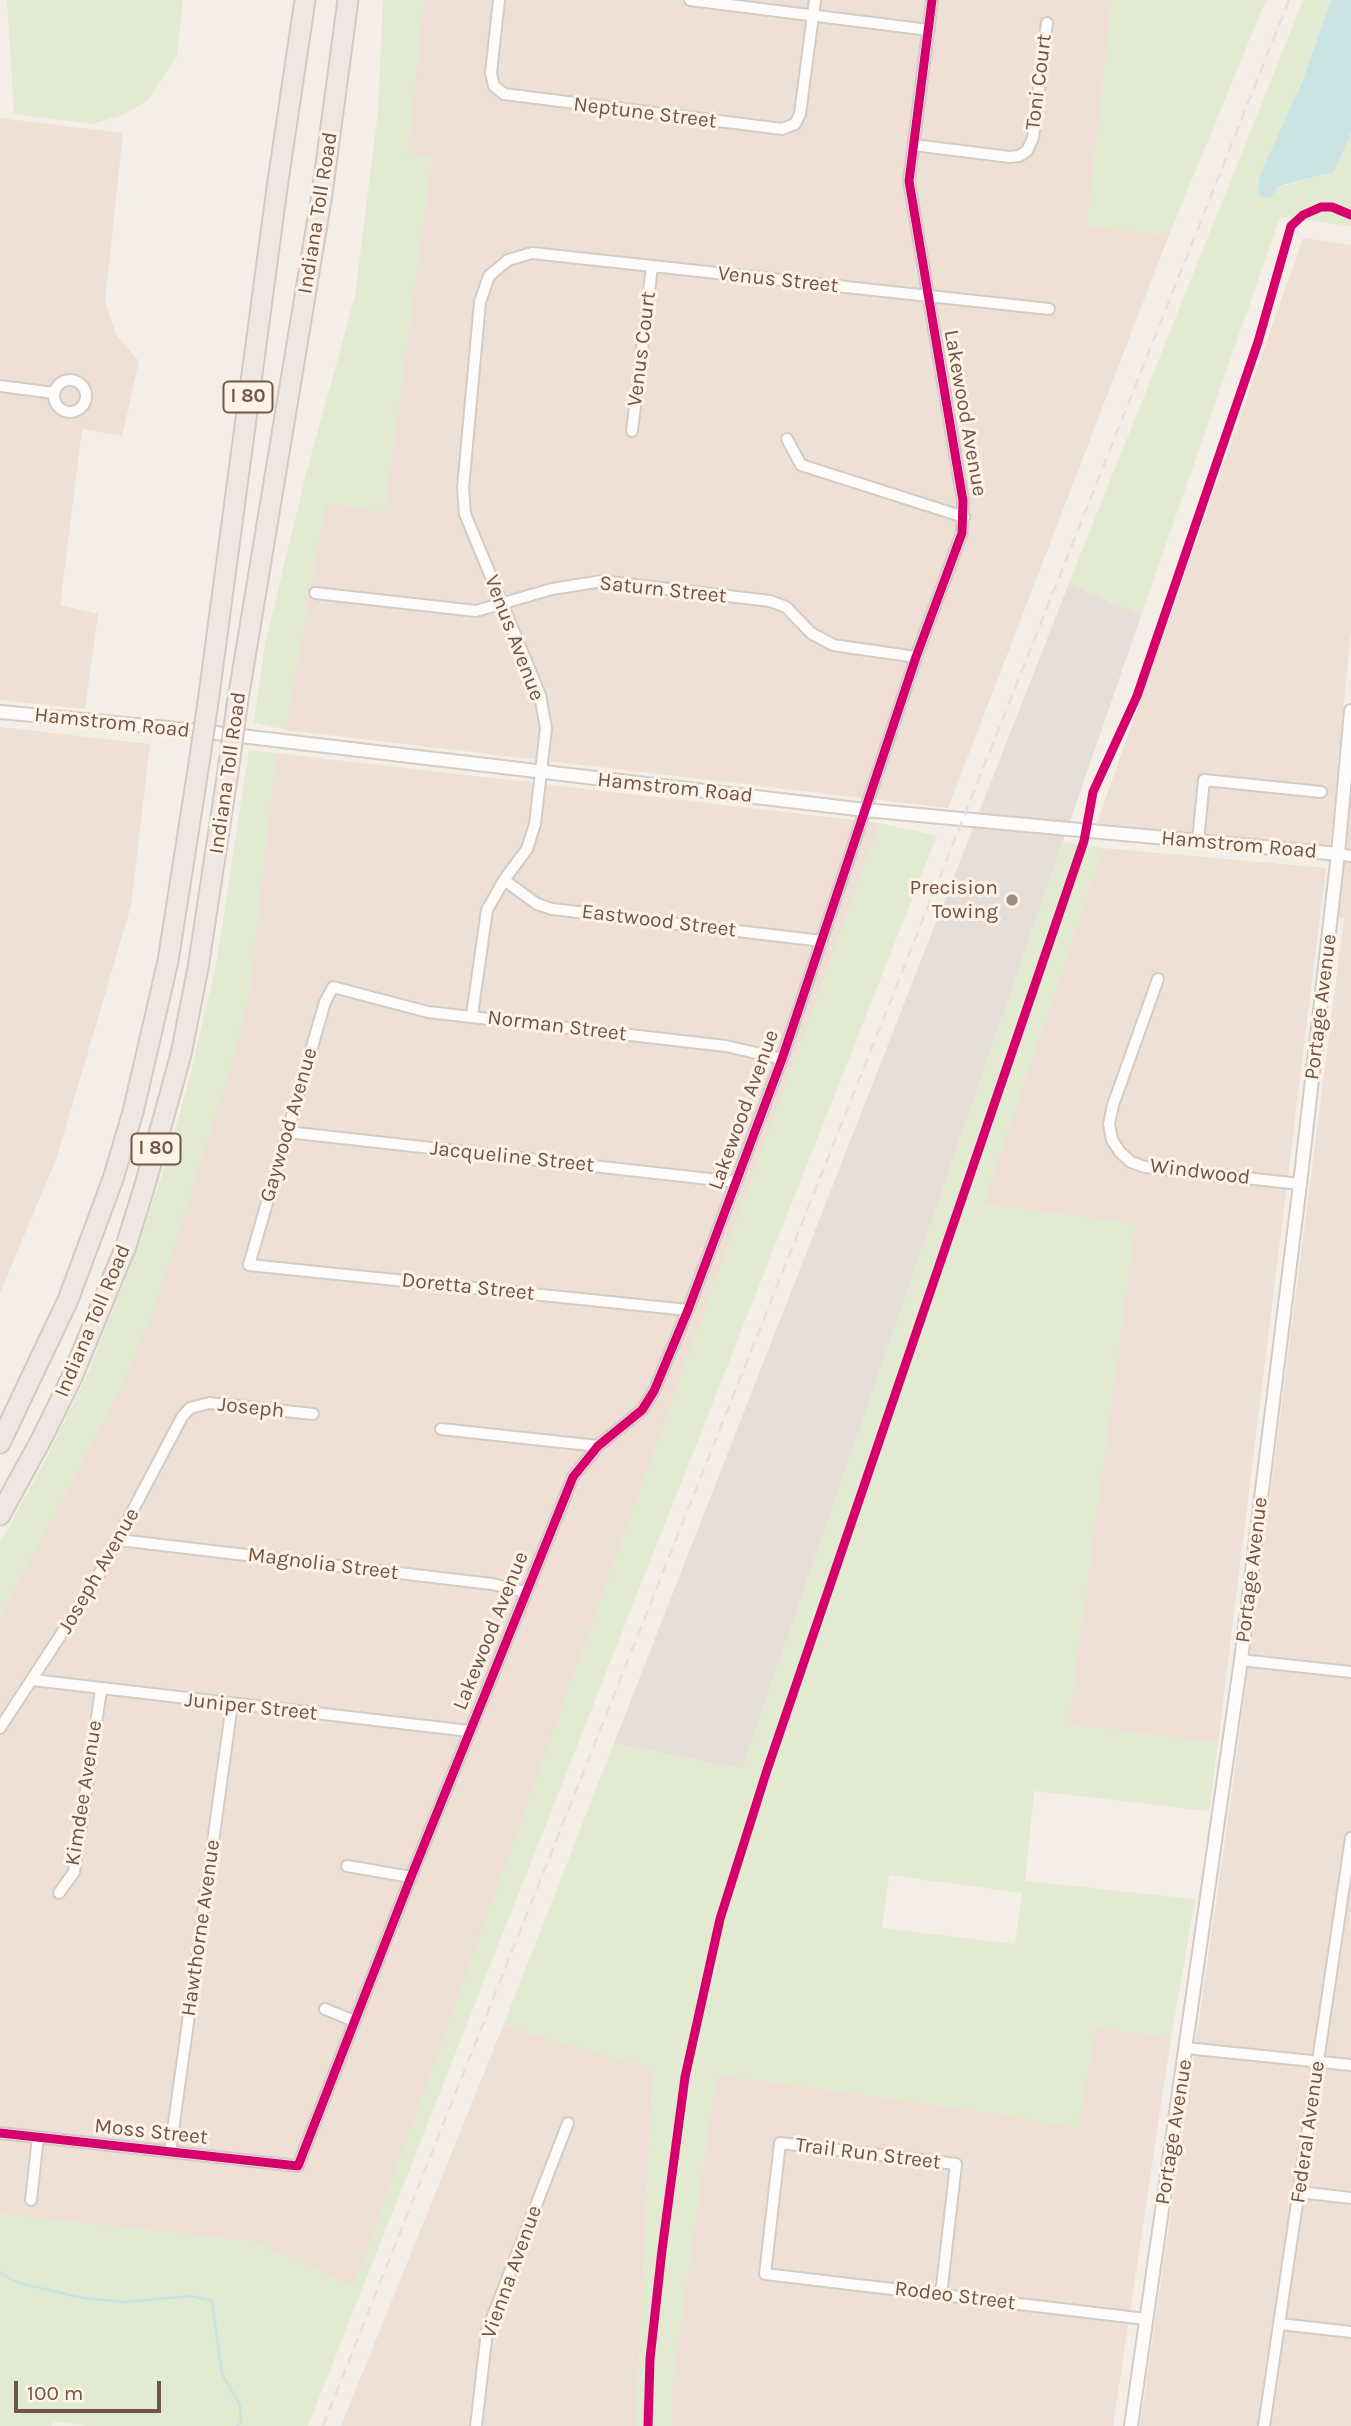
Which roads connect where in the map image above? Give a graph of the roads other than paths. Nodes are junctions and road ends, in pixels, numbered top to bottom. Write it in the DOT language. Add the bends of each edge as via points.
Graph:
graph roads {
  1 [pos="295,0"];
  2 [pos="305,0"];
  3 [pos="348,0"];
  4 [pos="359,0"];
  5 [pos="499,0"];
  6 [pos="690,0"];
  7 [pos="815,0"];
  8 [pos="932,0"];
  9 [pos="813,15"];
  10 [pos="1047,23"];
  11 [pos="929,30"];
  12 [pos="290,93"];
  13 [pos="335,97"];
  14 [pos="914,145"];
  15 [pos="508,260"];
  16 [pos="652,267"];
  17 [pos="927,294"];
  18 [pos="1049,309"];
  19 [pos="0,386"];
  20 [pos="54,393"];
  21 [pos="632,431"];
  22 [pos="787,439"];
  23 [pos="964,517"];
  24 [pos="315,593"];
  25 [pos="502,605"];
  26 [pos="916,657"];
  27 [pos="1351,711"];
  28 [pos="0,712"];
  29 [pos="541,773"];
  30 [pos="1321,792"];
  31 [pos="865,810"];
  32 [pos="1198,841"];
  33 [pos="1345,855"];
  34 [pos="504,880"];
  35 [pos="822,941"];
  36 [pos="1158,979"];
  37 [pos="333,987"];
  38 [pos="472,1016"];
  39 [pos="782,1059"];
  40 [pos="287,1132"];
  41 [pos="736,1182"];
  42 [pos="1300,1184"];
  43 [pos="249,1265"];
  44 [pos="688,1310"];
  45 [pos="190,1408"];
  46 [pos="313,1414"];
  47 [pos="441,1429"];
  48 [pos="0,1443"];
  49 [pos="598,1446"];
  50 [pos="0,1515"];
  51 [pos="119,1540"];
  52 [pos="526,1592"];
  53 [pos="1241,1660"];
  54 [pos="1351,1672"];
  55 [pos="33,1680"];
  56 [pos="101,1690"];
  57 [pos="232,1704"];
  58 [pos="0,1728"];
  59 [pos="469,1731"];
  60 [pos="1351,1838"];
  61 [pos="347,1866"];
  62 [pos="411,1877"];
  63 [pos="59,1893"];
  64 [pos="325,2009"];
  65 [pos="354,2021"];
  66 [pos="1186,2048"];
  67 [pos="1318,2061"];
  68 [pos="1351,2065"];
  69 [pos="568,2123"];
  70 [pos="0,2133"];
  71 [pos="38,2137"];
  72 [pos="170,2152"];
  73 [pos="298,2165"];
  74 [pos="1299,2192"];
  75 [pos="1351,2198"];
  76 [pos="31,2200"];
  77 [pos="765,2274"];
  78 [pos="941,2295"];
  79 [pos="1146,2319"];
  80 [pos="1280,2324"];
  81 [pos="1351,2332"];
  82 [pos="476,2426"];
  83 [pos="1131,2426"];
  84 [pos="1265,2426"];
  1 -- 12 [label="highway"];
  2 -- 12 [label="highway, Indiana Toll Road / I 80"];
  3 -- 13 [label="highway, Indiana Toll Road / I 80"];
  4 -- 13 [label="highway"];
  5 -- 9 [label="street, Neptune Street" via="491,73 496,89 511,96 782,130 795,124 800,114"];
  6 -- 9 [label="street"];
  7 -- 9 [label="street"];
  8 -- 11 [label="street, Lakewood Avenue"];
  9 -- 11 [label="street"];
  10 -- 14 [label="street, Toni Court" via="1028,149 1010,157"];
  11 -- 14 [label="street, Lakewood Avenue"];
  12 -- 48 [label="highway, Indiana Toll Road / I 80, bridge" via="169,961 133,1112 108,1191 68,1300"];
  13 -- 50 [label="highway, Indiana Toll Road / I 80, bridge" via="198,968 178,1067 126,1246 72,1377"];
  14 -- 17 [label="street, Lakewood Avenue" via="910,195"];
  15 -- 16 [label="street, Venus Street" via="532,253"];
  15 -- 25 [label="street, Venus Avenue" via="489,276 480,302 463,488 466,514"];
  16 -- 17 [label="street, Venus Street"];
  16 -- 21 [label="street, Venus Court"];
  17 -- 18 [label="street, Venus Street"];
  17 -- 23 [label="street, Lakewood Avenue"];
  19 -- 20 [label="street"];
  22 -- 23 [label="street" via="802,465"];
  23 -- 26 [label="street, Lakewood Avenue"];
  24 -- 25 [label="street, Saturn Street" via="475,611"];
  25 -- 26 [label="street, Saturn Street" via="602,580 770,601 786,607 811,633 833,645"];
  25 -- 29 [label="street, Venus Avenue" via="540,695 546,727"];
  26 -- 31 [label="street, Lakewood Avenue"];
  27 -- 33 [label="street, Portage Avenue"];
  28 -- 29 [label="street, Hamstrom Road" via="200,731"];
  29 -- 31 [label="street, Hamstrom Road"];
  29 -- 34 [label="street, Venus Avenue" via="527,849"];
  30 -- 32 [label="street" via="1204,780"];
  31 -- 32 [label="street, Hamstrom Road"];
  31 -- 35 [label="street, Lakewood Avenue"];
  32 -- 33 [label="street, Hamstrom Road"];
  33 -- 42 [label="street, Portage Avenue"];
  34 -- 35 [label="street, Eastwood Street" via="552,909"];
  34 -- 38 [label="street, Venus Avenue" via="483,926"];
  35 -- 39 [label="street, Lakewood Avenue"];
  36 -- 42 [label="street, Windwood" via="1113,1105 1112,1140 1120,1152 1145,1167"];
  37 -- 38 [label="street, Norman Street" via="428,1012"];
  37 -- 40 [label="street, Gaywood Avenue" via="324,1002"];
  38 -- 39 [label="street, Norman Street" via="726,1046"];
  39 -- 41 [label="street, Lakewood Avenue"];
  40 -- 41 [label="street, Jacqueline Street"];
  40 -- 43 [label="street, Gaywood Avenue"];
  41 -- 44 [label="street, Lakewood Avenue"];
  42 -- 53 [label="street, Portage Avenue"];
  43 -- 44 [label="street, Doretta Street"];
  44 -- 49 [label="street, Lakewood Avenue" via="642,1410"];
  45 -- 46 [label="street, Joseph" via="209,1403"];
  45 -- 51 [label="street, Joseph Avenue"];
  47 -- 49 [label="street"];
  49 -- 52 [label="street, Lakewood Avenue" via="573,1477"];
  51 -- 52 [label="street, Magnolia Street" via="492,1584"];
  51 -- 55 [label="street, Joseph Avenue"];
  52 -- 59 [label="street, Lakewood Avenue"];
  53 -- 54 [label="street"];
  53 -- 66 [label="street, Portage Avenue"];
  55 -- 56 [label="street, Juniper Street"];
  55 -- 58 [label="street, Joseph Avenue"];
  56 -- 57 [label="street, Juniper Street"];
  56 -- 63 [label="street, Kimdee Avenue" via="74,1872"];
  57 -- 59 [label="street, Juniper Street"];
  57 -- 72 [label="street, Hawthorne Avenue"];
  59 -- 62 [label="street, Lakewood Avenue"];
  60 -- 67 [label="street, Federal Avenue"];
  61 -- 62 [label="street"];
  62 -- 65 [label="street, Lakewood Avenue"];
  64 -- 65 [label="street"];
  65 -- 73 [label="street, Lakewood Avenue"];
  66 -- 67 [label="street"];
  66 -- 79 [label="street, Portage Avenue"];
  67 -- 68 [label="street"];
  67 -- 74 [label="street, Federal Avenue"];
  69 -- 82 [label="street, Vienna Avenue" via="487,2331"];
  70 -- 71 [label="street, Moss Street"];
  71 -- 72 [label="street, Moss Street"];
  71 -- 76 [label="street"];
  72 -- 73 [label="street, Moss Street"];
  74 -- 75 [label="street"];
  74 -- 80 [label="street, Federal Avenue"];
  77 -- 78 [label="street, Rodeo Street"];
  77 -- 78 [label="street, Trail Run Street" via="780,2143 956,2164"];
  78 -- 79 [label="street, Rodeo Street"];
  79 -- 83 [label="street, Portage Avenue"];
  80 -- 81 [label="street"];
  80 -- 84 [label="street, Federal Avenue"];
}
